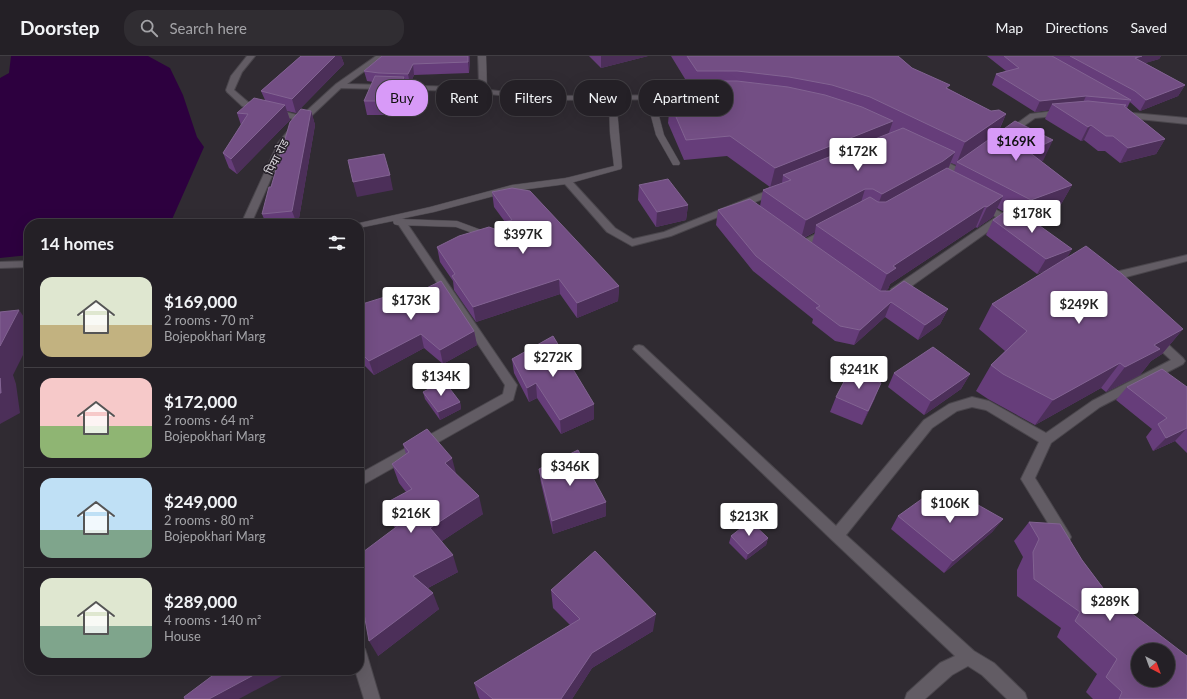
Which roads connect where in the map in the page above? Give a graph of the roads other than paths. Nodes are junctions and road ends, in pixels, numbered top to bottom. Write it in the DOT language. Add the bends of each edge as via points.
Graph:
graph roads {
  1 [pos="251,56"];
  2 [pos="380,56"];
  3 [pos="482,56"];
  4 [pos="482,80"];
  5 [pos="339,86"];
  6 [pos="436,88"];
  7 [pos="492,92"];
  8 [pos="574,98"];
  9 [pos="1130,109"];
  10 [pos="1074,112"];
  11 [pos="1110,114"];
  12 [pos="613,116"];
  13 [pos="655,116"];
  14 [pos="1140,117"];
  15 [pos="303,119"];
  16 [pos="1187,121"];
  17 [pos="998,140"];
  18 [pos="924,154"];
  19 [pos="676,163"];
  20 [pos="956,170"];
  21 [pos="567,181"];
  22 [pos="788,186"];
  23 [pos="971,200"];
  24 [pos="743,204"];
  25 [pos="756,213"];
  26 [pos="1003,217"];
  27 [pos="248,219"];
  28 [pos="401,221"];
  29 [pos="364,224"];
  30 [pos="835,227"];
  31 [pos="364,228"];
  32 [pos="1022,228"];
  33 [pos="501,240"];
  34 [pos="813,254"];
  35 [pos="1187,258"];
  36 [pos="24,264"];
  37 [pos="0,265"];
  38 [pos="1105,292"];
  39 [pos="886,298"];
  40 [pos="1144,329"];
  41 [pos="639,349"];
  42 [pos="1046,440"];
  43 [pos="364,478"];
  44 [pos="837,536"];
  45 [pos="1069,546"];
  46 [pos="968,657"];
  47 [pos="364,672"];
  48 [pos="372,699"];
  49 [pos="913,699"];
  50 [pos="1019,699"];
  1 -- 15 [label="street" via="238,70 230,90 245,104"];
  2 -- 5 [label="street, पिया रोड"];
  3 -- 4 [label="lane"];
  5 -- 6 [label="street"];
  5 -- 15 [label="street, पिया रोड"];
  7 -- 8 [label="street" via="545,98"];
  9 -- 14 [label="street"];
  10 -- 17 [label="street" via="1033,116"];
  11 -- 14 [label="street"];
  12 -- 21 [label="lane" via="618,167"];
  13 -- 19 [label="lane" via="660,135"];
  14 -- 16 [label="street"];
  15 -- 27 [label="street, पिया रोड" via="282,143"];
  18 -- 20 [label="street"];
  21 -- 24 [label="street" via="611,230 632,243 668,234"];
  21 -- 29 [label="lane" via="512,188 431,210"];
  22 -- 24 [label="street"];
  23 -- 26 [label="street"];
  24 -- 25 [label="street"];
  26 -- 32 [label="street"];
  26 -- 39 [label="street"];
  28 -- 31 [label="lane"];
  28 -- 33 [label="lane" via="457,224"];
  28 -- 43 [label="street" via="511,385 509,397"];
  30 -- 34 [label="street" via="797,243"];
  35 -- 38 [label="street" via="1093,281"];
  36 -- 37 [label="street"];
  40 -- 42 [label="street" via="1179,361 1096,404"];
  41 -- 44 [label="street"];
  42 -- 44 [label="street" via="989,406 972,402 953,407 928,424"];
  42 -- 45 [label="street" via="1028,479"];
  44 -- 46 [label="street"];
  46 -- 49 [label="street" via="946,668"];
  46 -- 50 [label="street" via="988,669"];
  47 -- 48 [label="street"];
}
